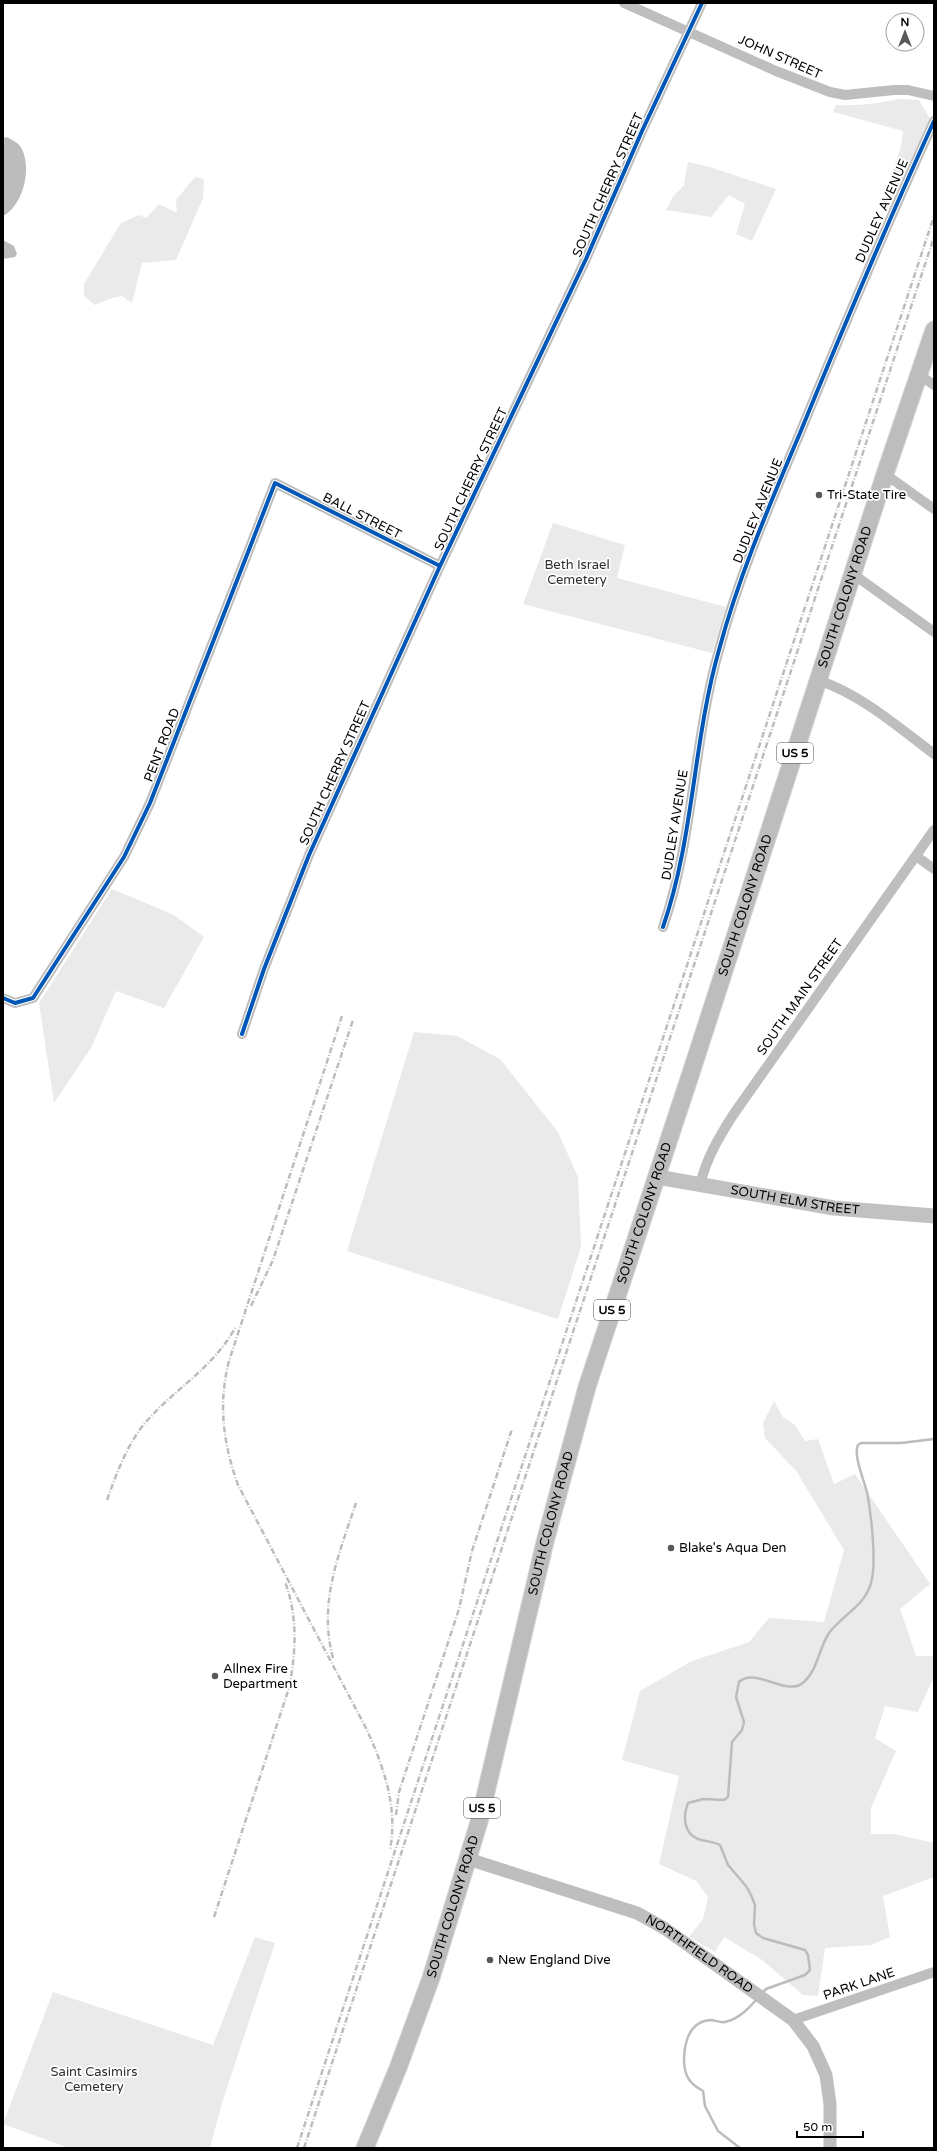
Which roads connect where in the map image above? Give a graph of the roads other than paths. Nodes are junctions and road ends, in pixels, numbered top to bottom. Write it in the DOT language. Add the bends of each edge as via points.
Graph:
graph roads {
  1 [pos="624,3"];
  2 [pos="702,3"];
  3 [pos="690,32"];
  4 [pos="934,96"];
  5 [pos="934,121"];
  6 [pos="934,330"];
  7 [pos="918,374"];
  8 [pos="934,385"];
  9 [pos="885,474"];
  10 [pos="275,483"];
  11 [pos="934,509"];
  12 [pos="440,566"];
  13 [pos="853,574"];
  14 [pos="934,632"];
  15 [pos="818,680"];
  16 [pos="934,754"];
  17 [pos="934,830"];
  18 [pos="916,856"];
  19 [pos="934,869"];
  20 [pos="663,927"];
  21 [pos="3,998"];
  22 [pos="242,1034"];
  23 [pos="657,1177"];
  24 [pos="700,1185"];
  25 [pos="934,1216"];
  26 [pos="468,1859"];
  27 [pos="934,1972"];
  28 [pos="793,2020"];
  29 [pos="365,2148"];
  30 [pos="830,2148"];
  1 -- 3 [label="street, JOHN STREET"];
  2 -- 3 [label="street, SOUTH CHERRY STREET"];
  3 -- 4 [label="street, JOHN STREET" via="830,92 845,95 908,90"];
  3 -- 12 [label="street, SOUTH CHERRY STREET" via="639,138 586,259"];
  5 -- 20 [label="street, DUDLEY AVENUE" via="851,307 731,607 709,683 682,857"];
  6 -- 7 [label="main road, SOUTH COLONY ROAD / US 5"];
  7 -- 8 [label="street"];
  7 -- 9 [label="main road, SOUTH COLONY ROAD / US 5"];
  9 -- 11 [label="street"];
  9 -- 13 [label="main road, SOUTH COLONY ROAD / US 5"];
  10 -- 12 [label="street, BALL STREET"];
  10 -- 21 [label="street, PENT ROAD" via="150,803 124,857 33,998 15,1003"];
  12 -- 22 [label="street, SOUTH CHERRY STREET" via="307,860 264,969"];
  13 -- 14 [label="street"];
  13 -- 15 [label="main road, SOUTH COLONY ROAD / US 5"];
  15 -- 16 [label="street" via="873,708"];
  15 -- 23 [label="main road, SOUTH COLONY ROAD / US 5"];
  17 -- 18 [label="street, SOUTH MAIN STREET"];
  18 -- 19 [label="street"];
  18 -- 24 [label="street, SOUTH MAIN STREET" via="733,1115 718,1139 704,1169"];
  23 -- 24 [label="main road, SOUTH ELM STREET"];
  23 -- 26 [label="main road, SOUTH COLONY ROAD / US 5" via="588,1384 565,1465"];
  24 -- 25 [label="main road, SOUTH ELM STREET" via="842,1209"];
  26 -- 28 [label="street, NORTHFIELD ROAD" via="637,1913 664,1928"];
  26 -- 29 [label="main road, SOUTH COLONY ROAD / US 5" via="415,2024"];
  27 -- 28 [label="street, PARK LANE"];
  28 -- 30 [label="street, NORTHFIELD ROAD" via="813,2046 826,2075 830,2104"];
}
